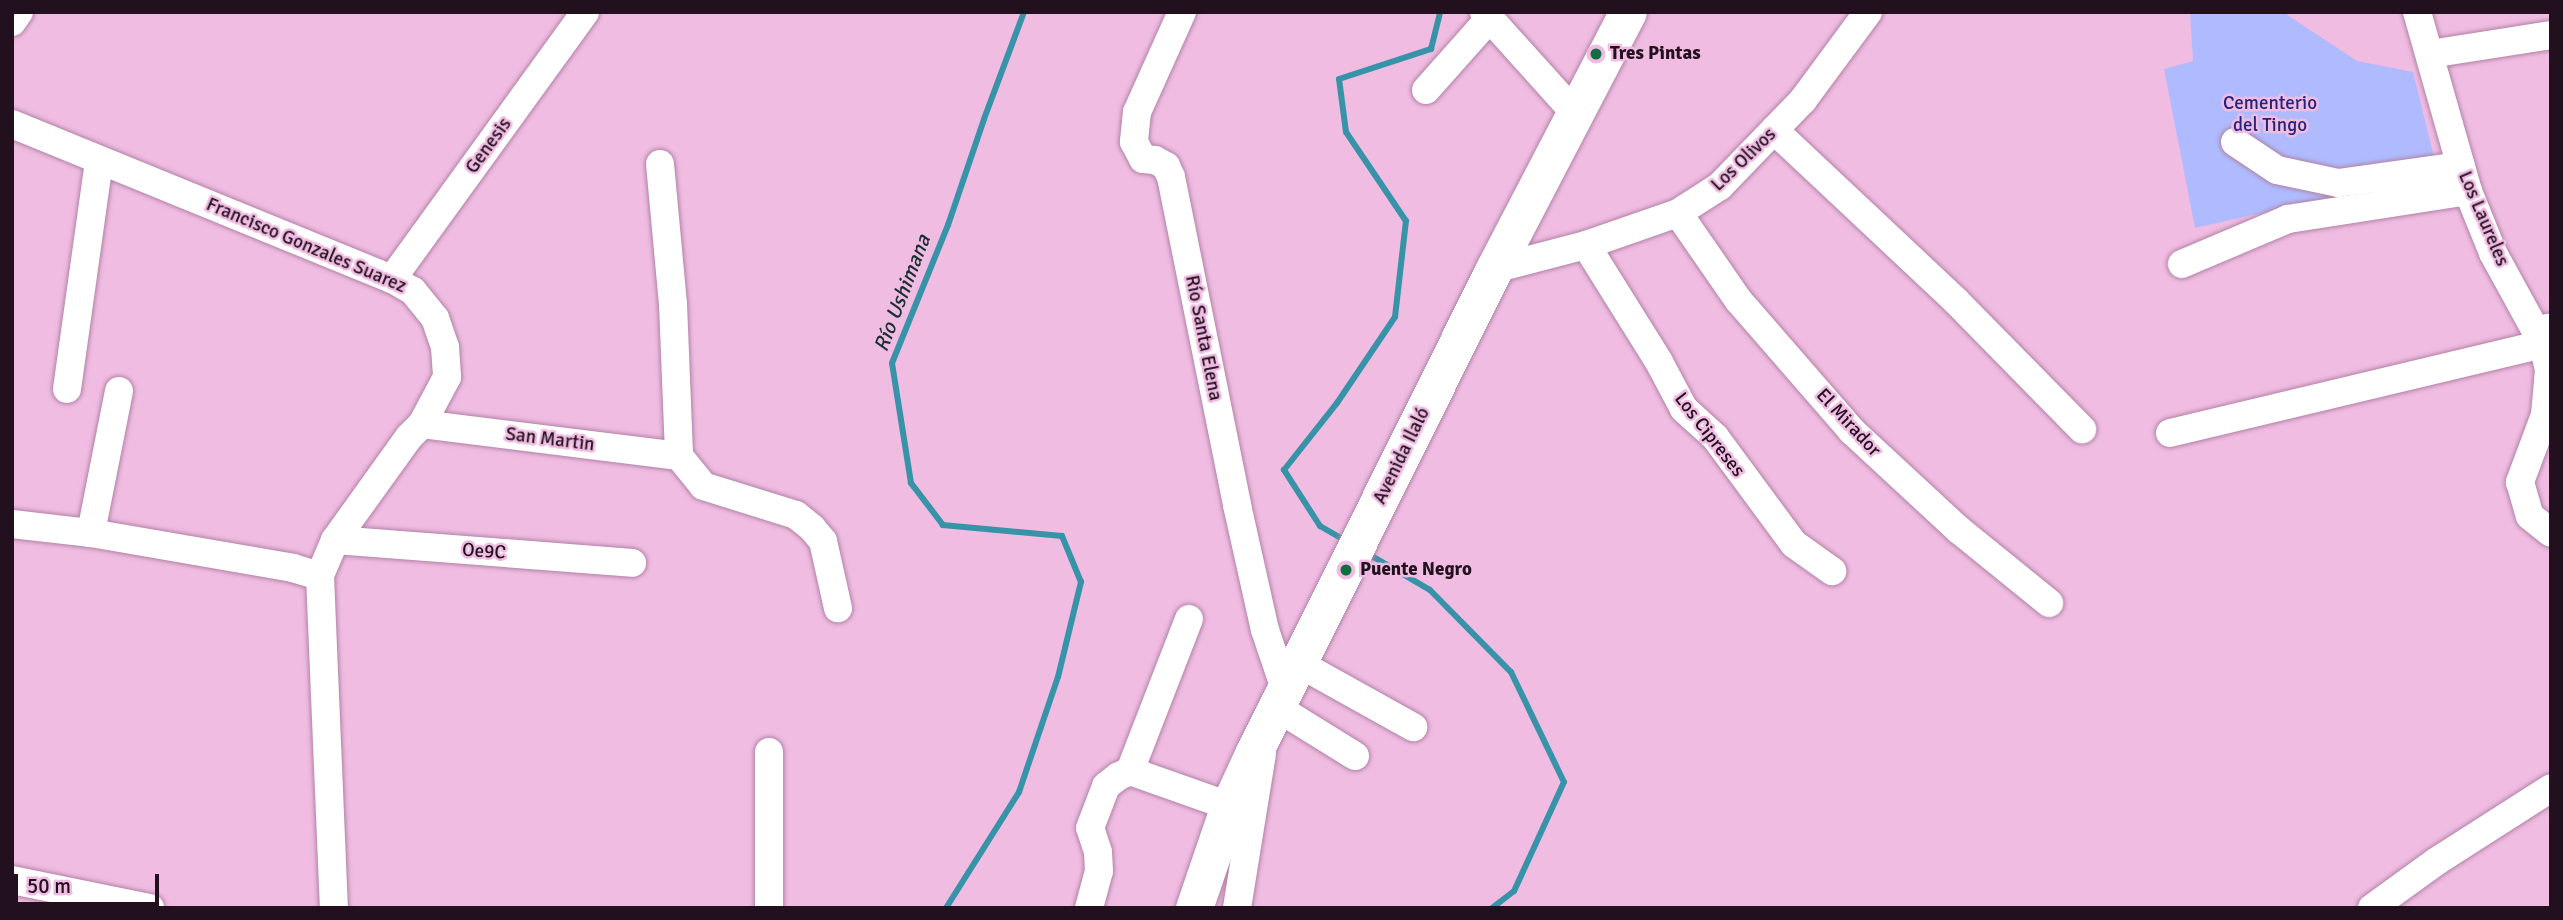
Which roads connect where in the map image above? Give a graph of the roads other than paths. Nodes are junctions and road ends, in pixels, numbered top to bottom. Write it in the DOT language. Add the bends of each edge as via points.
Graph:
graph roads {
  1 [pos="19,12"];
  2 [pos="585,12"];
  3 [pos="1182,12"];
  4 [pos="1629,12"];
  5 [pos="1868,12"];
  6 [pos="2417,12"];
  7 [pos="1487,15"];
  8 [pos="12,22"];
  9 [pos="2551,35"];
  10 [pos="2430,54"];
  11 [pos="1426,90"];
  12 [pos="1574,112"];
  13 [pos="12,124"];
  14 [pos="1774,130"];
  15 [pos="2235,142"];
  16 [pos="99,161"];
  17 [pos="660,164"];
  18 [pos="2465,178"];
  19 [pos="1678,213"];
  20 [pos="1586,245"];
  21 [pos="2182,264"];
  22 [pos="1494,269"];
  23 [pos="392,279"];
  24 [pos="2547,333"];
  25 [pos="67,389"];
  26 [pos="119,391"];
  27 [pos="422,424"];
  28 [pos="2082,429"];
  29 [pos="2170,433"];
  30 [pos="679,456"];
  31 [pos="12,524"];
  32 [pos="91,533"];
  33 [pos="2551,533"];
  34 [pos="335,540"];
  35 [pos="632,563"];
  36 [pos="1832,571"];
  37 [pos="320,576"];
  38 [pos="2049,603"];
  39 [pos="838,608"];
  40 [pos="1189,619"];
  41 [pos="1282,696"];
  42 [pos="1413,727"];
  43 [pos="769,752"];
  44 [pos="1354,756"];
  45 [pos="1130,771"];
  46 [pos="2551,788"];
  47 [pos="1229,806"];
  48 [pos="12,880"];
  49 [pos="150,908"];
  50 [pos="334,908"];
  51 [pos="769,908"];
  52 [pos="1089,908"];
  53 [pos="1194,908"];
  54 [pos="1237,908"];
  55 [pos="2372,908"];
  1 -- 8 [label="street"];
  2 -- 23 [label="street, Genesis"];
  3 -- 41 [label="street, Río Santa Elena" via="1137,112 1134,142 1143,159 1166,166 1171,177 1237,505"];
  4 -- 12 [label="main road, Avenida Ilaló"];
  5 -- 14 [label="street, Los Olivos" via="1803,100"];
  6 -- 10 [label="street, Los Laureles"];
  7 -- 11 [label="street"];
  7 -- 12 [label="street"];
  9 -- 10 [label="street"];
  10 -- 18 [label="street, Los Laureles"];
  12 -- 22 [label="main road, Avenida Ilaló"];
  13 -- 16 [label="street, Francisco Gonzales Suarez"];
  14 -- 19 [label="street, Los Olivos" via="1720,186"];
  14 -- 28 [label="street" via="1956,301"];
  15 -- 18 [label="street" via="2277,170 2338,183"];
  16 -- 23 [label="street, Francisco Gonzales Suarez"];
  16 -- 25 [label="street"];
  17 -- 30 [label="street" via="673,304"];
  18 -- 21 [label="street" via="2288,219"];
  18 -- 24 [label="street, Los Laureles" via="2493,253"];
  19 -- 20 [label="street, Los Olivos"];
  19 -- 38 [label="street, El Mirador" via="1739,301 1852,431 1959,530"];
  20 -- 22 [label="street, Los Olivos"];
  20 -- 36 [label="street, Los Cipreses" via="1684,408 1715,437 1794,544"];
  22 -- 41 [label="main road, Avenida Ilaló"];
  23 -- 27 [label="street, Francisco Gonzales Suarez" via="413,291 435,318 445,347 447,377"];
  24 -- 29 [label="street"];
  24 -- 33 [label="street, Los Laureles" via="2545,415 2520,482 2530,516"];
  26 -- 32 [label="street"];
  27 -- 30 [label="street, San Martin"];
  27 -- 34 [label="street, Francisco Gonzales Suarez"];
  30 -- 39 [label="street" via="703,486 796,515 812,528 823,541"];
  31 -- 32 [label="street"];
  32 -- 37 [label="street"];
  34 -- 35 [label="street, Oe9C"];
  34 -- 37 [label="street, Francisco Gonzales Suarez"];
  37 -- 50 [label="street, Francisco Gonzales Suarez"];
  40 -- 45 [label="street"];
  41 -- 42 [label="street"];
  41 -- 44 [label="street"];
  41 -- 47 [label="main road, Avenida Ilaló"];
  41 -- 54 [label="street"];
  43 -- 51 [label="street"];
  45 -- 47 [label="street"];
  45 -- 52 [label="street" via="1106,786 1090,828 1099,871"];
  46 -- 55 [label="street"];
  47 -- 53 [label="main road, Avenida Ilaló"];
  48 -- 49 [label="street"];
}
